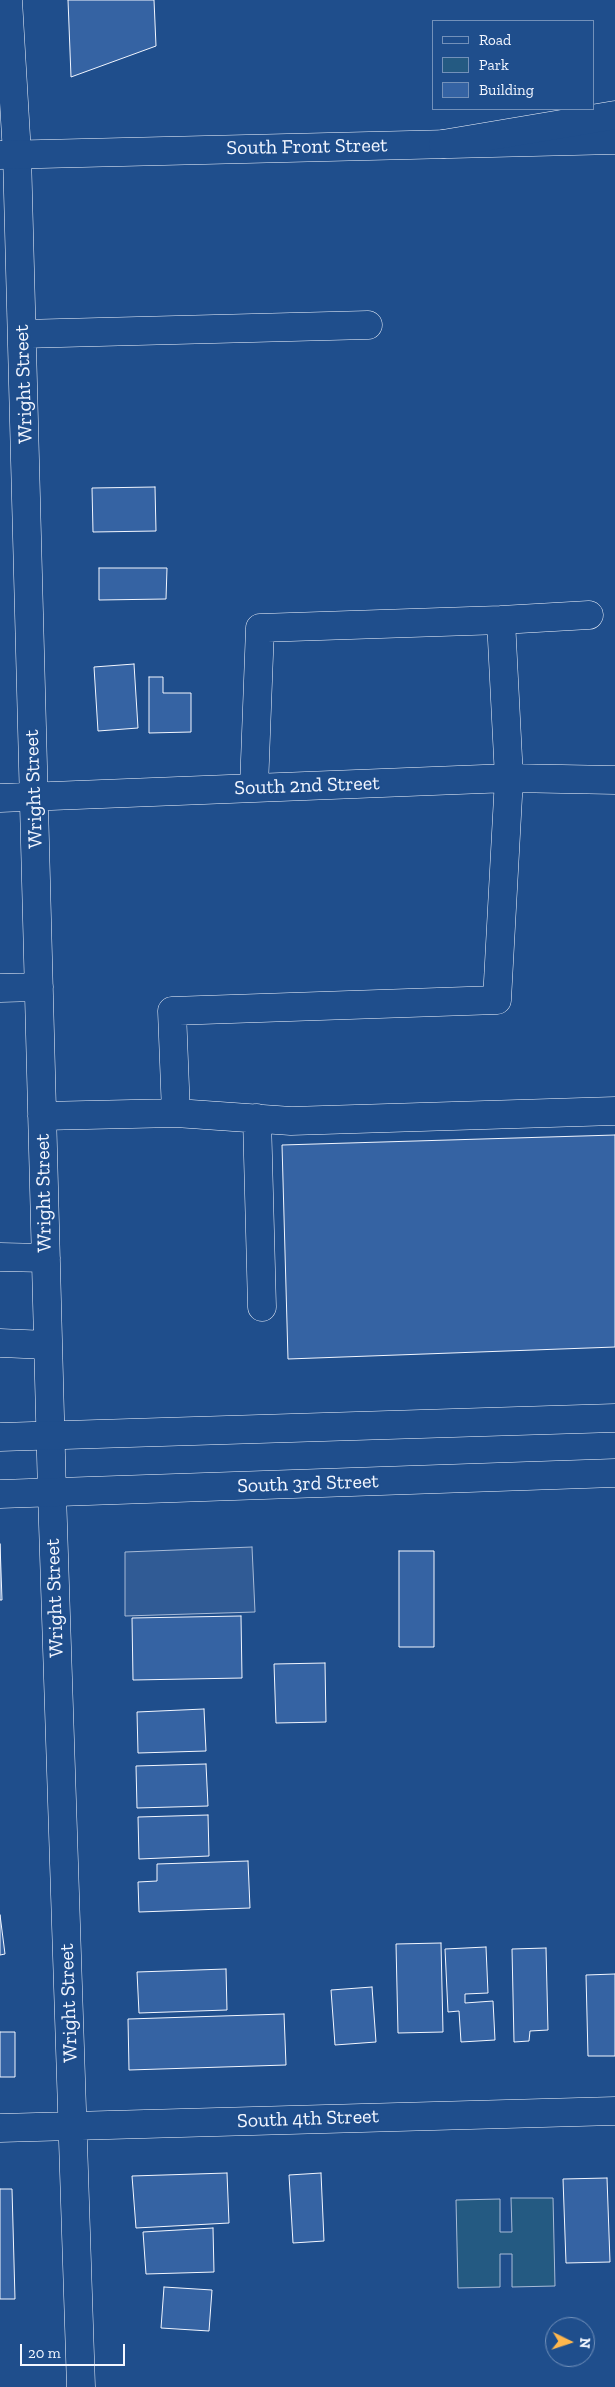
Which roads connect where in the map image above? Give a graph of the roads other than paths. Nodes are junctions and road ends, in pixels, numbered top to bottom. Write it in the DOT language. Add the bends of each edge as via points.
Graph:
graph roads {
  1 [pos="8,0"];
  2 [pos="615,115"];
  3 [pos="615,140"];
  4 [pos="442,144"];
  5 [pos="9,155"];
  6 [pos="368,325"];
  7 [pos="22,334"];
  8 [pos="589,615"];
  9 [pos="501,620"];
  10 [pos="508,778"];
  11 [pos="615,780"];
  12 [pos="254,788"];
  13 [pos="34,797"];
  14 [pos="0,798"];
  15 [pos="40,987"];
  16 [pos="0,988"];
  17 [pos="615,1111"];
  18 [pos="176,1113"];
  19 [pos="42,1116"];
  20 [pos="257,1118"];
  21 [pos="0,1257"];
  22 [pos="46,1258"];
  23 [pos="262,1306"];
  24 [pos="0,1343"];
  25 [pos="48,1345"];
  26 [pos="615,1418"];
  27 [pos="50,1436"];
  28 [pos="0,1437"];
  29 [pos="615,1473"];
  30 [pos="52,1493"];
  31 [pos="0,1494"];
  32 [pos="615,2111"];
  33 [pos="73,2126"];
  34 [pos="0,2128"];
  35 [pos="81,2387"];
  1 -- 5 [label="main road, Wright Street"];
  2 -- 4 [label="main road"];
  3 -- 4 [label="main road, South Front Street"];
  4 -- 5 [label="main road, South Front Street"];
  5 -- 7 [label="main road, Wright Street"];
  6 -- 7 [label="main road"];
  7 -- 13 [label="main road, Wright Street"];
  8 -- 9 [label="main road"];
  9 -- 10 [label="main road"];
  9 -- 12 [label="main road" via="260,628"];
  10 -- 11 [label="main road, South 2nd Street"];
  10 -- 12 [label="main road, South 2nd Street"];
  10 -- 18 [label="main road" via="496,1000 172,1010"];
  12 -- 13 [label="main road, South 2nd Street"];
  13 -- 14 [label="main road, South 2nd Street"];
  13 -- 15 [label="main road, Wright Street"];
  15 -- 16 [label="main road"];
  15 -- 19 [label="main road, Wright Street"];
  17 -- 20 [label="main road" via="291,1121"];
  18 -- 19 [label="main road"];
  18 -- 20 [label="main road"];
  19 -- 22 [label="main road, Wright Street"];
  20 -- 23 [label="main road"];
  21 -- 22 [label="main road"];
  22 -- 25 [label="main road, Wright Street"];
  24 -- 25 [label="main road"];
  25 -- 27 [label="main road, Wright Street"];
  26 -- 27 [label="main road"];
  27 -- 28 [label="main road"];
  27 -- 30 [label="main road, Wright Street"];
  29 -- 30 [label="main road, South 3rd Street"];
  30 -- 31 [label="main road, South 3rd Street"];
  30 -- 33 [label="main road, Wright Street"];
  32 -- 33 [label="main road, South 4th Street"];
  33 -- 34 [label="main road, South 4th Street"];
  33 -- 35 [label="main road, Wright Street"];
}
